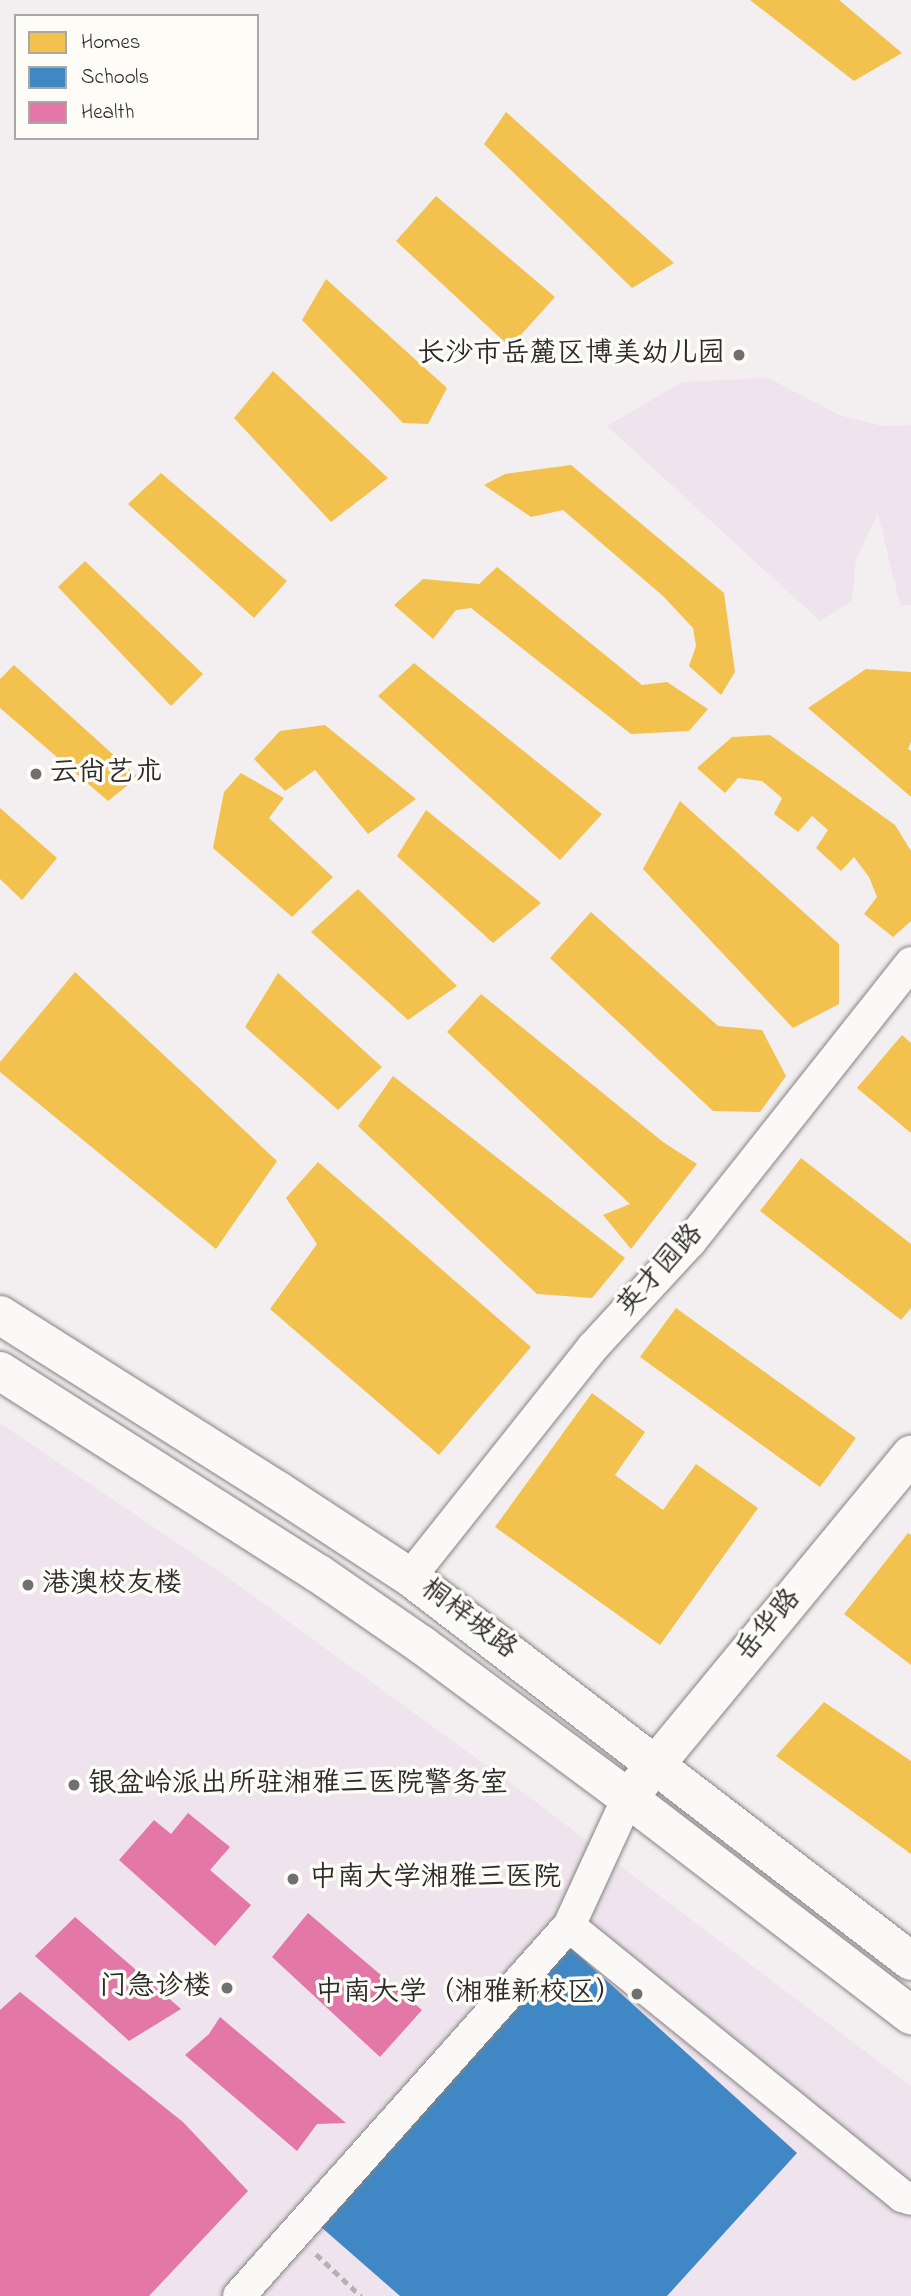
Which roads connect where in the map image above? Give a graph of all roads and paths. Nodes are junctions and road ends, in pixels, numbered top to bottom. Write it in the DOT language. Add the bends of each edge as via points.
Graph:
graph roads {
  1 [pos="911,963"];
  2 [pos="0,1315"];
  3 [pos="0,1371"];
  4 [pos="911,1455"];
  5 [pos="410,1577"];
  6 [pos="654,1762"];
  7 [pos="628,1798"];
  8 [pos="569,1926"];
  9 [pos="911,1961"];
  10 [pos="911,2015"];
  11 [pos="911,2199"];
  12 [pos="294,2234"];
  13 [pos="239,2296"];
  14 [pos="361,2296"];
  1 -- 5 [label="street, 英才园路" via="690,1242 593,1347"];
  2 -- 5 [label="main road, 桐梓坡路"];
  3 -- 7 [label="main road, 桐梓坡路" via="319,1574"];
  4 -- 6 [label="main road, 岳华路"];
  5 -- 6 [label="main road, 桐梓坡路"];
  6 -- 7 [label="main road, 岳华路"];
  6 -- 9 [label="main road, 桐梓坡路"];
  7 -- 8 [label="street"];
  7 -- 10 [label="main road, 桐梓坡路"];
  8 -- 11 [label="street"];
  8 -- 12 [label="street"];
  12 -- 13 [label="street"];
  12 -- 14 [label="path"];
}
